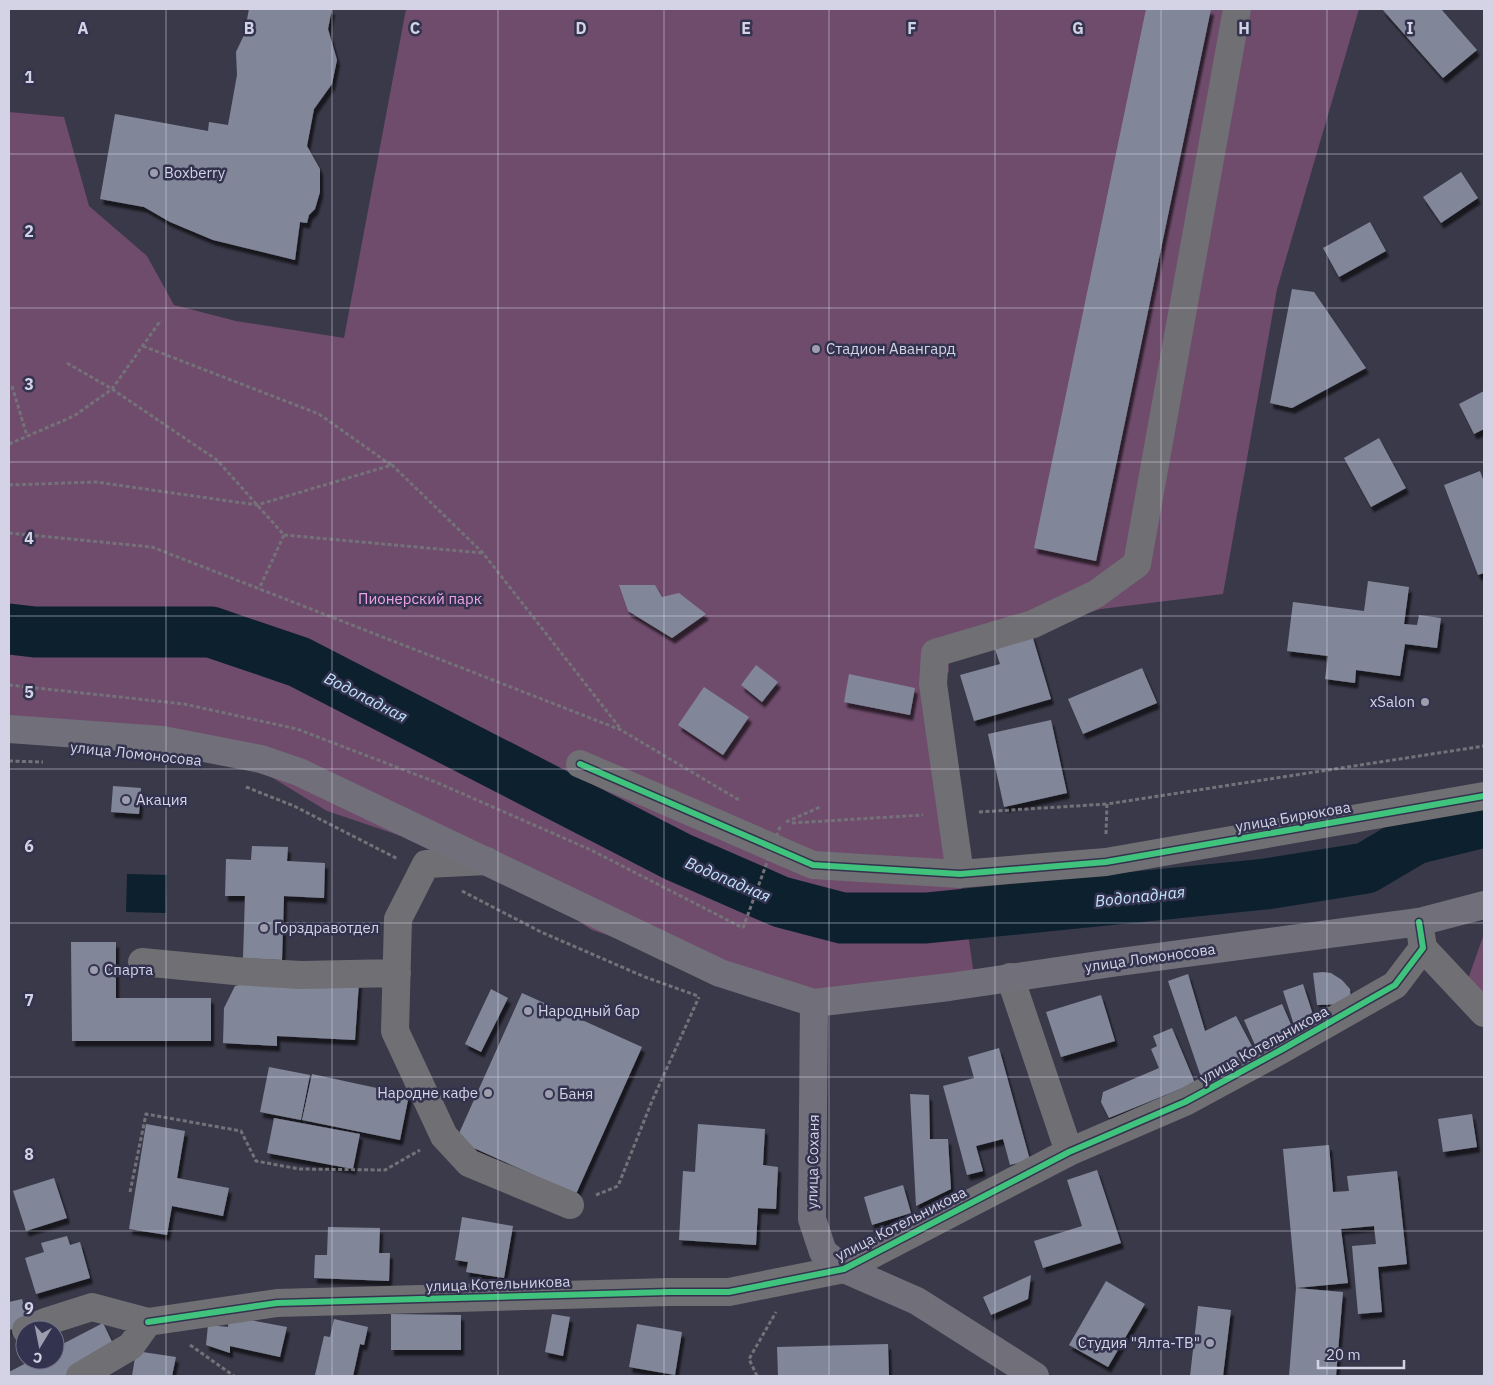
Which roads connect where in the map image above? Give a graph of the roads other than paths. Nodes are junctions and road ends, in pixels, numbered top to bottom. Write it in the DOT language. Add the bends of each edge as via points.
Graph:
graph roads {
  1 [pos="1237,9"];
  2 [pos="9,728"];
  3 [pos="9,742"];
  4 [pos="580,764"];
  5 [pos="1484,796"];
  6 [pos="487,861"];
  7 [pos="960,874"];
  8 [pos="1484,905"];
  9 [pos="1421,935"];
  10 [pos="142,962"];
  11 [pos="396,973"];
  12 [pos="1010,977"];
  13 [pos="814,1003"];
  14 [pos="1484,1014"];
  15 [pos="1069,1152"];
  16 [pos="570,1205"];
  17 [pos="844,1269"];
  18 [pos="51,1320"];
  19 [pos="148,1322"];
  20 [pos="80,1376"];
  21 [pos="1035,1376"];
  1 -- 7 [label="street" via="1137,564 1096,594 1033,624 935,653 933,684"];
  2 -- 6 [label="main road" via="163,740 261,758 299,772"];
  3 -- 6 [label="main road, улица Ломоносова" via="171,755 251,779 398,835"];
  4 -- 7 [label="street, улица Бирюкова" via="813,865"];
  5 -- 7 [label="street, улица Бирюкова" via="1106,862"];
  6 -- 11 [label="street" via="426,864 398,919"];
  6 -- 13 [label="main road" via="720,973"];
  8 -- 9 [label="main road, улица Ломоносова"];
  9 -- 12 [label="main road, улица Ломоносова"];
  9 -- 14 [label="street"];
  9 -- 15 [label="street, улица Котельникова" via="1395,985 1387,990 1185,1102"];
  10 -- 11 [label="street" via="301,975"];
  11 -- 16 [label="street" via="395,1031 444,1136 469,1163"];
  12 -- 13 [label="main road, улица Ломоносова"];
  12 -- 15 [label="street"];
  13 -- 17 [label="main road, улица Соханя" via="812,1219 823,1252"];
  15 -- 17 [label="street, улица Котельникова"];
  17 -- 19 [label="street, улица Котельникова" via="729,1292 277,1303"];
  17 -- 21 [label="main road, улица Соханя" via="917,1302"];
  18 -- 19 [label="street" via="92,1308"];
  19 -- 20 [label="street" via="131,1346"];
}
